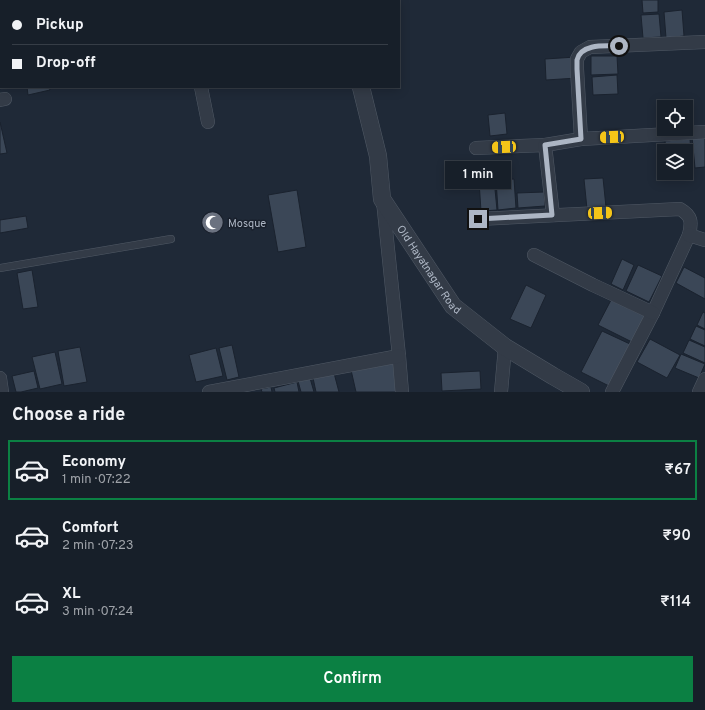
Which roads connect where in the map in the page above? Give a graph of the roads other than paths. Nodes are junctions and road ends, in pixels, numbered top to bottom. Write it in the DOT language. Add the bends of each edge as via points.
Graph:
graph roads {
  1 [pos="705,42"];
  2 [pos="201,88"];
  3 [pos="361,88"];
  4 [pos="208,122"];
  5 [pos="705,132"];
  6 [pos="581,139"];
  7 [pos="545,145"];
  8 [pos="476,148"];
  9 [pos="382,199"];
  10 [pos="552,215"];
  11 [pos="478,219"];
  12 [pos="689,235"];
  13 [pos="171,239"];
  14 [pos="705,240"];
  15 [pos="534,255"];
  16 [pos="0,268"];
  17 [pos="653,313"];
  18 [pos="505,347"];
  19 [pos="399,356"];
  20 [pos="0,378"];
  21 [pos="705,379"];
  22 [pos="2,392"];
  23 [pos="209,392"];
  24 [pos="402,392"];
  25 [pos="501,392"];
  26 [pos="580,392"];
  27 [pos="612,392"];
  28 [pos="699,392"];
  1 -- 6 [label="street" via="590,47 581,52 577,59 577,69"];
  2 -- 4 [label="street"];
  3 -- 9 [label="street, Old Hayatnagar Road" via="378,156"];
  5 -- 6 [label="street"];
  6 -- 7 [label="street"];
  7 -- 8 [label="street"];
  7 -- 10 [label="street"];
  9 -- 18 [label="street, Old Hayatnagar Road" via="453,306"];
  9 -- 19 [label="street"];
  10 -- 11 [label="street"];
  10 -- 12 [label="street" via="680,209 689,218"];
  12 -- 14 [label="street"];
  12 -- 17 [label="street"];
  13 -- 16 [label="lane"];
  15 -- 17 [label="street"];
  17 -- 27 [label="street"];
  18 -- 25 [label="street"];
  18 -- 26 [label="street, Old Hayatnagar Road" via="562,384"];
  19 -- 23 [label="street"];
  19 -- 24 [label="street"];
  20 -- 22 [label="street"];
  21 -- 28 [label="street"];
}
